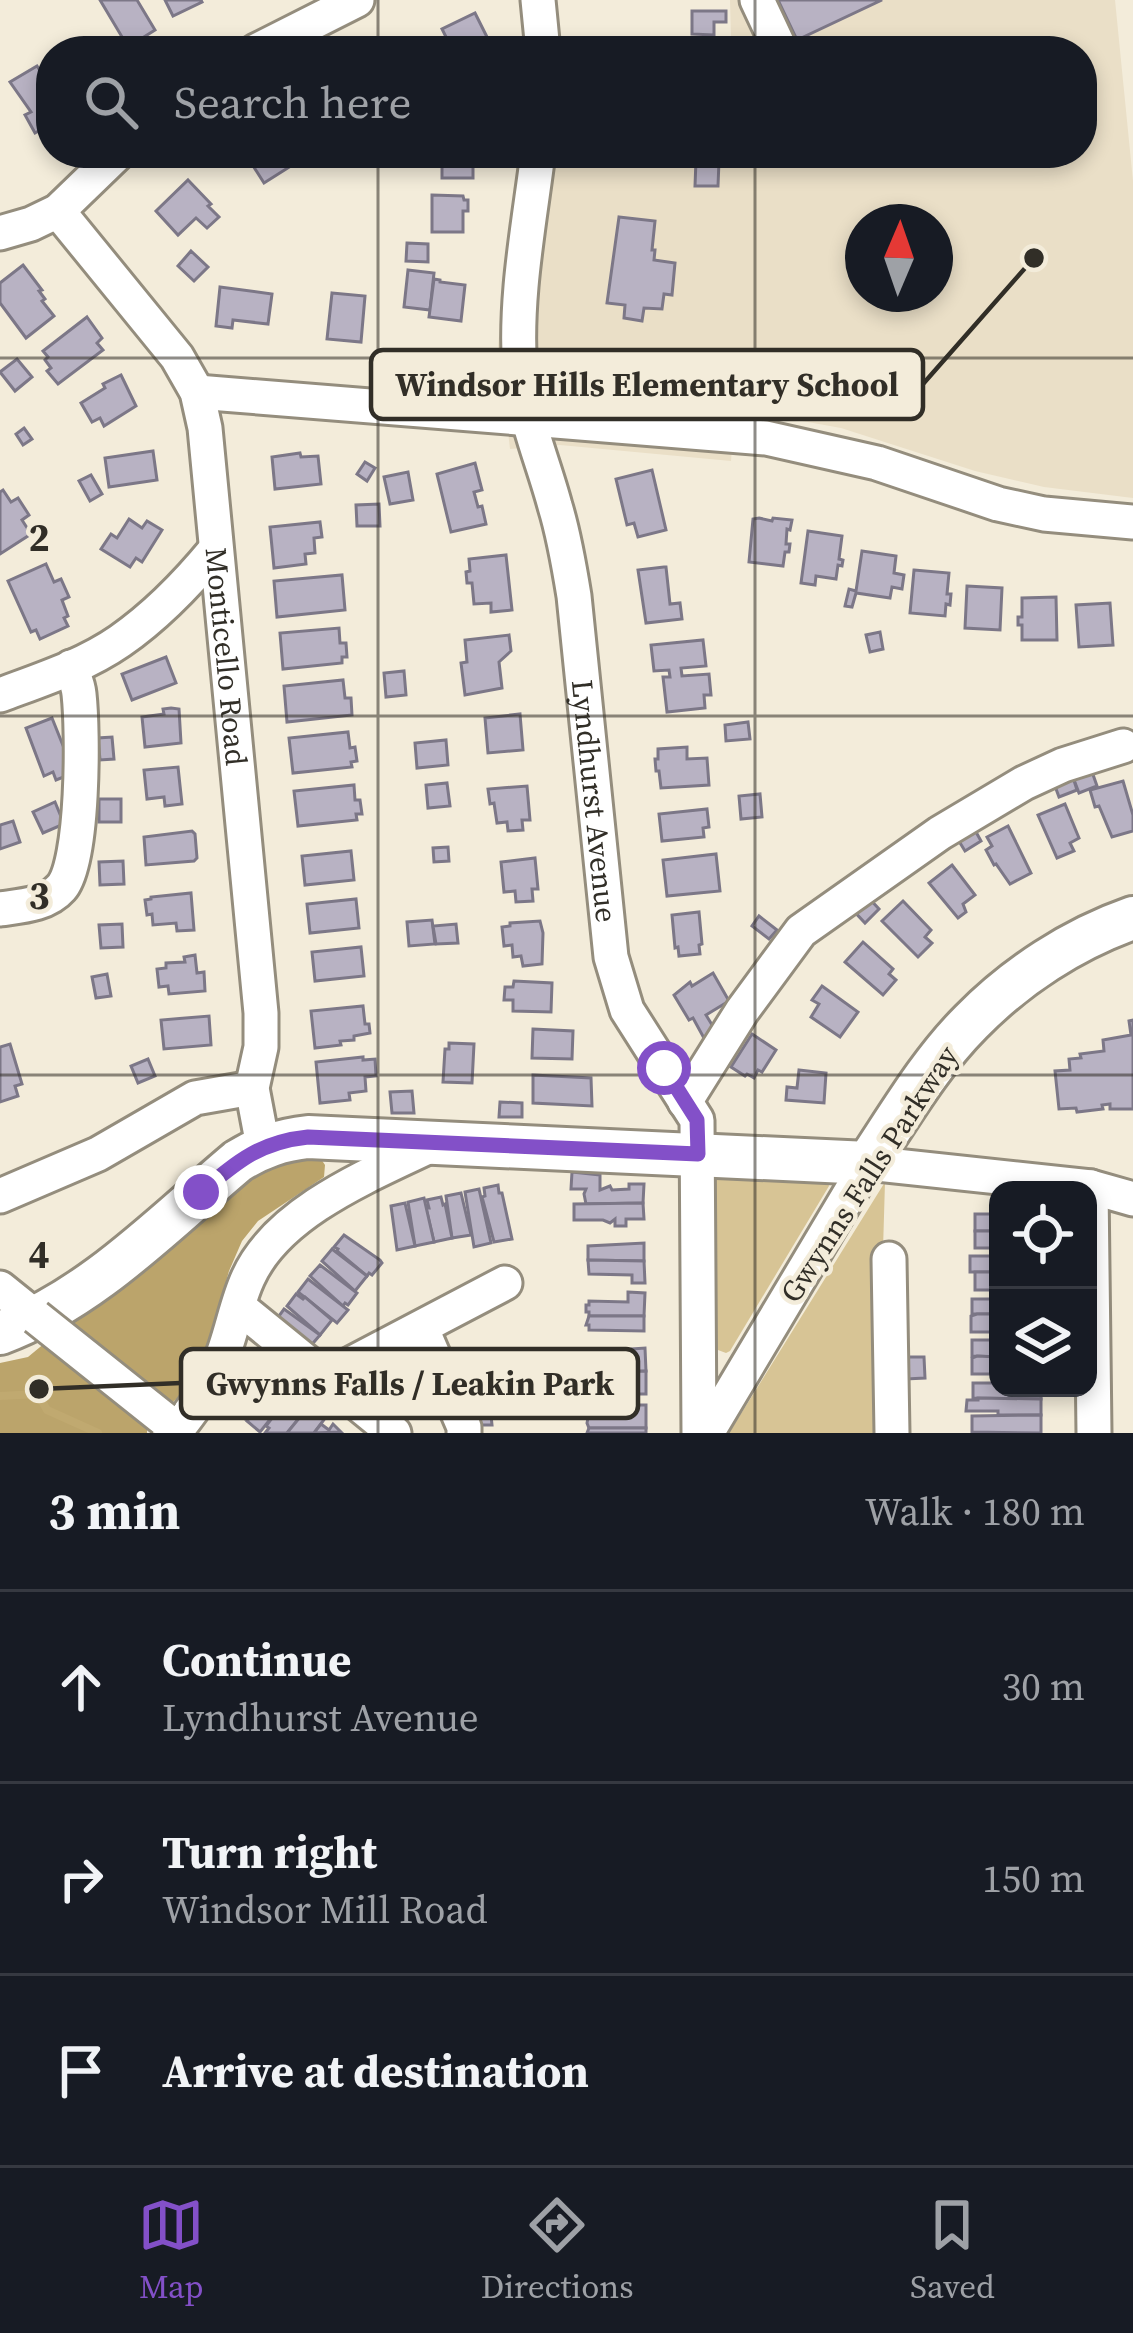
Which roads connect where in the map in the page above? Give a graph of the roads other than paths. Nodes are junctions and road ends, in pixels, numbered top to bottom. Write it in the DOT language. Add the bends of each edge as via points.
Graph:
graph roads {
  1 [pos="357,0"];
  2 [pos="538,0"];
  3 [pos="757,0"];
  4 [pos="286,36"];
  5 [pos="542,36"];
  6 [pos="775,36"];
  7 [pos="102,168"];
  8 [pos="536,168"];
  9 [pos="58,211"];
  10 [pos="0,233"];
  11 [pos="197,392"];
  12 [pos="526,416"];
  13 [pos="1133,522"];
  14 [pos="215,550"];
  15 [pos="70,667"];
  16 [pos="0,695"];
  17 [pos="1124,746"];
  18 [pos="4,907"];
  19 [pos="1133,918"];
  20 [pos="252,1088"];
  21 [pos="686,1102"];
  22 [pos="434,1144"];
  23 [pos="262,1146"];
  24 [pos="698,1154"];
  25 [pos="868,1163"];
  26 [pos="1035,1181"];
  27 [pos="1097,1189"];
  28 [pos="0,1196"];
  29 [pos="1133,1199"];
  30 [pos="889,1259"];
  31 [pos="505,1283"];
  32 [pos="0,1288"];
  33 [pos="1092,1289"];
  34 [pos="239,1307"];
  35 [pos="422,1329"];
  36 [pos="0,1333"];
  37 [pos="324,1378"];
  38 [pos="174,1427"];
  39 [pos="394,1433"];
  40 [pos="464,1433"];
  41 [pos="703,1433"];
  42 [pos="892,1433"];
  43 [pos="1094,1433"];
  1 -- 4 [label="street"];
  2 -- 5 [label="street"];
  3 -- 6 [label="street"];
  7 -- 9 [label="street"];
  8 -- 12 [label="street, Lyndhurst Avenue" via="518,336"];
  9 -- 10 [label="street"];
  9 -- 11 [label="street, Monticello Road"];
  11 -- 12 [label="street"];
  11 -- 14 [label="street, Monticello Road"];
  12 -- 13 [label="street" via="766,438 877,463 998,504"];
  12 -- 21 [label="street, Lyndhurst Avenue" via="574,596 617,984"];
  14 -- 15 [label="street" via="119,642"];
  14 -- 20 [label="street, Monticello Road" via="261,1013"];
  15 -- 16 [label="street"];
  15 -- 18 [label="street" via="79,688 81,755 68,878 51,897"];
  17 -- 21 [label="street" via="1024,784 801,931"];
  19 -- 25 [label="main road, Gwynns Falls Parkway" via="1047,961 970,1023"];
  20 -- 23 [label="street, Monticello Road"];
  20 -- 28 [label="street" via="195,1098 98,1154"];
  21 -- 24 [label="street, Lyndhurst Avenue" via="697,1120"];
  22 -- 23 [label="main road" via="308,1137"];
  22 -- 24 [label="main road"];
  22 -- 34 [label="street" via="291,1224 248,1277"];
  23 -- 36 [label="main road" via="92,1283"];
  24 -- 25 [label="main road"];
  24 -- 41 [label="street, Lyndhurst Avenue"];
  25 -- 26 [label="street"];
  25 -- 41 [label="street, Gwynns Falls Parkway"];
  27 -- 29 [label="street"];
  30 -- 42 [label="street"];
  31 -- 35 [label="street"];
  32 -- 38 [label="street, bridge"];
  33 -- 43 [label="street"];
  34 -- 37 [label="street"];
  34 -- 38 [label="street" via="208,1388"];
  35 -- 37 [label="street"];
  35 -- 40 [label="street"];
  37 -- 39 [label="street"];
}
